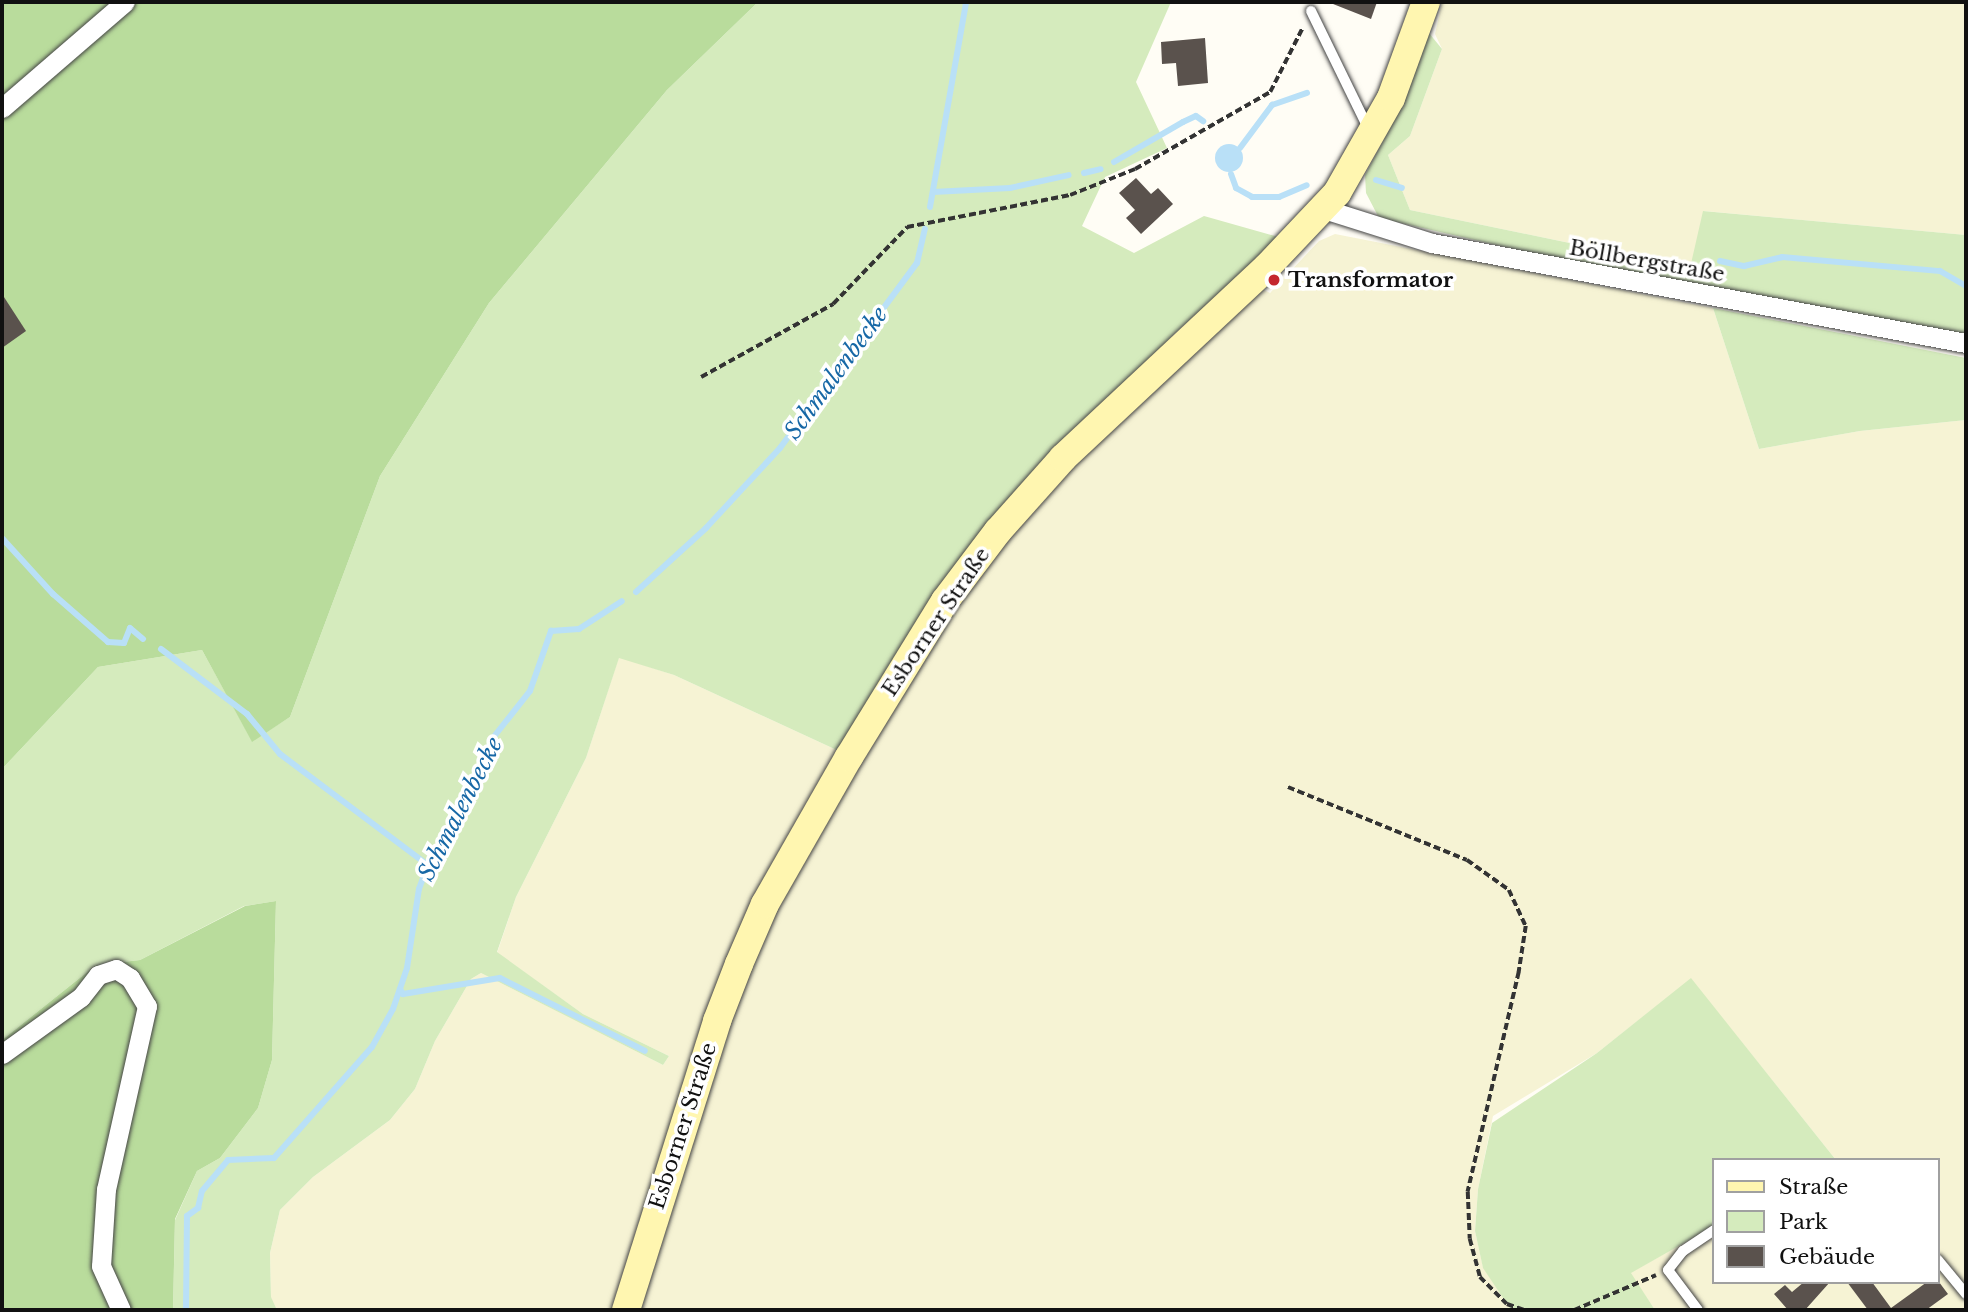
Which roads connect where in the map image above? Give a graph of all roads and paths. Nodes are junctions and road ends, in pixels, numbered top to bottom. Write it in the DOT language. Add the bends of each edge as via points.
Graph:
graph roads {
  1 [pos="125,2"];
  2 [pos="1426,2"];
  3 [pos="1311,11"];
  4 [pos="2,108"];
  5 [pos="1373,137"];
  6 [pos="1324,209"];
  7 [pos="1966,343"];
  8 [pos="701,377"];
  9 [pos="1288,787"];
  10 [pos="2,1054"];
  11 [pos="1713,1231"];
  12 [pos="1940,1263"];
  13 [pos="1668,1270"];
  14 [pos="1966,1294"];
  15 [pos="121,1310"];
  16 [pos="626,1310"];
  17 [pos="1524,1310"];
  18 [pos="1574,1310"];
  19 [pos="1698,1310"];
  1 -- 4 [label="street"];
  2 -- 5 [label="main road, Esborner Straße"];
  3 -- 5 [label="lane"];
  3 -- 8 [label="path" via="1270,92 1135,169 1070,195 907,227 833,304"];
  5 -- 6 [label="main road, Esborner Straße"];
  6 -- 7 [label="street, Böllbergstraße" via="1432,243"];
  6 -- 16 [label="main road, Esborner Straße" via="1063,458 998,531 945,601 765,904 717,1021"];
  9 -- 17 [label="path" via="1467,860 1508,890 1525,926 1519,972 1468,1192 1470,1240 1479,1277 1507,1304"];
  10 -- 15 [label="street" via="81,997 98,975 116,970 131,978 147,1006 106,1189 101,1266"];
  11 -- 13 [label="lane" via="1683,1251"];
  12 -- 14 [label="lane"];
  13 -- 18 [label="path"];
  13 -- 19 [label="lane"];
}
